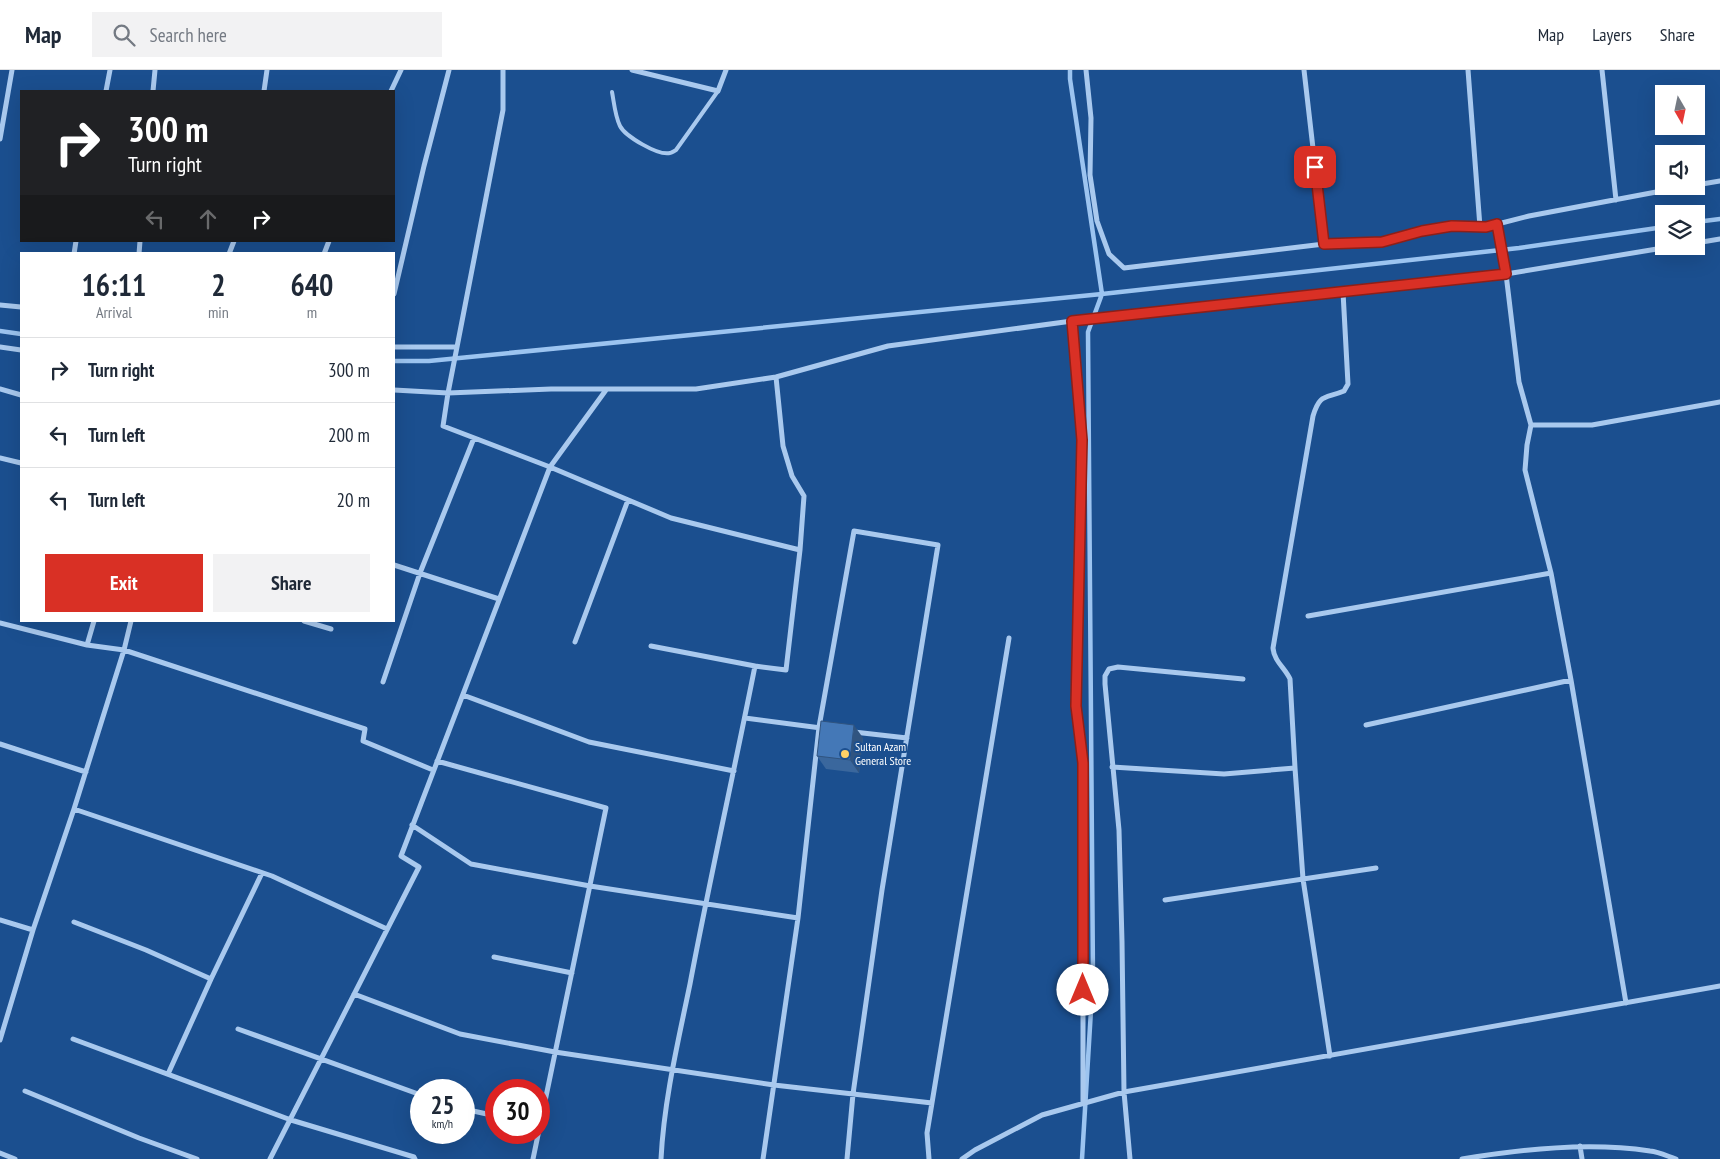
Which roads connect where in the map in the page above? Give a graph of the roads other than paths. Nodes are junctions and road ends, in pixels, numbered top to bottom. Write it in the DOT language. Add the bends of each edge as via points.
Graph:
graph roads {
  1 [pos="12,70"];
  2 [pos="110,70"];
  3 [pos="155,70"];
  4 [pos="267,70"];
  5 [pos="401,70"];
  6 [pos="449,70"];
  7 [pos="503,70"];
  8 [pos="632,70"];
  9 [pos="726,70"];
  10 [pos="1086,70"];
  11 [pos="1304,70"];
  12 [pos="1468,70"];
  13 [pos="1602,70"];
  14 [pos="106,90"];
  15 [pos="153,90"];
  16 [pos="264,90"];
  17 [pos="391,90"];
  18 [pos="718,91"];
  19 [pos="612,92"];
  20 [pos="0,139"];
  21 [pos="1720,181"];
  22 [pos="1705,184"];
  23 [pos="1655,192"];
  24 [pos="1616,200"];
  25 [pos="1497,224"];
  26 [pos="1480,227"];
  27 [pos="1720,239"];
  28 [pos="1705,242"];
  29 [pos="1324,244"];
  30 [pos="1655,249"];
  31 [pos="1506,274"];
  32 [pos="395,290"];
  33 [pos="1343,292"];
  34 [pos="0,304"];
  35 [pos="20,307"];
  36 [pos="1072,321"];
  37 [pos="0,347"];
  38 [pos="395,347"];
  39 [pos="457,347"];
  40 [pos="20,350"];
  41 [pos="776,377"];
  42 [pos="0,389"];
  43 [pos="395,390"];
  44 [pos="606,390"];
  45 [pos="448,393"];
  46 [pos="20,395"];
  47 [pos="1720,402"];
  48 [pos="1531,425"];
  49 [pos="474,438"];
  50 [pos="0,458"];
  51 [pos="20,463"];
  52 [pos="550,467"];
  53 [pos="628,500"];
  54 [pos="800,550"];
  55 [pos="395,565"];
  56 [pos="420,573"];
  57 [pos="1551,574"];
  58 [pos="499,599"];
  59 [pos="1308,616"];
  60 [pos="94,622"];
  61 [pos="131,622"];
  62 [pos="307,622"];
  63 [pos="0,623"];
  64 [pos="331,629"];
  65 [pos="1009,638"];
  66 [pos="575,642"];
  67 [pos="88,645"];
  68 [pos="651,646"];
  69 [pos="124,650"];
  70 [pos="755,666"];
  71 [pos="1243,679"];
  72 [pos="1571,680"];
  73 [pos="383,682"];
  74 [pos="463,695"];
  75 [pos="745,718"];
  76 [pos="1366,725"];
  77 [pos="819,727"];
  78 [pos="829,728"];
  79 [pos="848,731"];
  80 [pos="907,738"];
  81 [pos="0,744"];
  82 [pos="437,761"];
  83 [pos="1112,767"];
  84 [pos="1295,768"];
  85 [pos="433,770"];
  86 [pos="734,771"];
  87 [pos="86,772"];
  88 [pos="74,809"];
  89 [pos="412,826"];
  90 [pos="1376,868"];
  91 [pos="262,873"];
  92 [pos="1303,879"];
  93 [pos="590,886"];
  94 [pos="1165,900"];
  95 [pos="705,904"];
  96 [pos="798,918"];
  97 [pos="0,920"];
  98 [pos="74,922"];
  99 [pos="387,929"];
  100 [pos="33,930"];
  101 [pos="494,957"];
  102 [pos="572,973"];
  103 [pos="211,978"];
  104 [pos="1720,986"];
  105 [pos="354,994"];
  106 [pos="1626,1003"];
  107 [pos="238,1029"];
  108 [pos="73,1039"];
  109 [pos="0,1040"];
  110 [pos="555,1052"];
  111 [pos="1330,1056"];
  112 [pos="322,1058"];
  113 [pos="673,1070"];
  114 [pos="168,1074"];
  115 [pos="550,1079"];
  116 [pos="774,1085"];
  117 [pos="25,1091"];
  118 [pos="410,1091"];
  119 [pos="1124,1092"];
  120 [pos="852,1094"];
  121 [pos="932,1103"];
  122 [pos="1083,1104"];
  123 [pos="291,1120"];
  124 [pos="537,1144"];
  125 [pos="1580,1146"];
  126 [pos="0,1153"];
  127 [pos="15,1159"];
  128 [pos="197,1159"];
  129 [pos="270,1159"];
  130 [pos="415,1159"];
  131 [pos="534,1159"];
  132 [pos="661,1159"];
  133 [pos="763,1159"];
  134 [pos="847,1159"];
  135 [pos="929,1159"];
  136 [pos="962,1159"];
  137 [pos="1130,1159"];
  138 [pos="1462,1159"];
  139 [pos="1582,1159"];
  140 [pos="1676,1159"];
  1 -- 20 [label="street"];
  2 -- 14 [label="street"];
  3 -- 15 [label="street"];
  4 -- 16 [label="street"];
  5 -- 17 [label="street"];
  6 -- 32 [label="street"];
  7 -- 39 [label="street" via="503,110"];
  8 -- 18 [label="street"];
  9 -- 18 [label="street"];
  10 -- 29 [label="street" via="1091,118 1090,175 1097,221 1109,254 1124,268"];
  11 -- 29 [label="street"];
  12 -- 26 [label="street"];
  13 -- 24 [label="street"];
  18 -- 19 [label="lane" via="676,150 670,153 645,146 623,130"];
  21 -- 22 [label="street"];
  23 -- 24 [label="street"];
  24 -- 25 [label="street"];
  25 -- 26 [label="street"];
  25 -- 31 [label="street"];
  26 -- 29 [label="street" via="1452,226 1382,242"];
  27 -- 28 [label="street"];
  30 -- 31 [label="street"];
  31 -- 33 [label="street"];
  31 -- 48 [label="street" via="1519,382"];
  33 -- 36 [label="street"];
  33 -- 84 [label="street" via="1348,384 1344,390 1320,399 1313,416 1273,648 1276,659 1290,679"];
  34 -- 35 [label="street"];
  36 -- 41 [label="street" via="888,346"];
  36 -- 122 [label="street" via="1082,440 1076,706 1083,763"];
  37 -- 40 [label="street"];
  38 -- 39 [label="street"];
  39 -- 45 [label="street"];
  41 -- 44 [label="street" via="696,389"];
  41 -- 54 [label="street" via="784,446 792,476 804,496"];
  42 -- 46 [label="street"];
  43 -- 45 [label="street"];
  44 -- 45 [label="street"];
  44 -- 52 [label="street"];
  45 -- 49 [label="street" via="443,426"];
  47 -- 48 [label="street" via="1592,425"];
  48 -- 57 [label="street" via="1525,470"];
  49 -- 52 [label="street"];
  49 -- 56 [label="street"];
  50 -- 51 [label="street"];
  52 -- 53 [label="street"];
  52 -- 58 [label="street"];
  53 -- 54 [label="street" via="672,518"];
  53 -- 66 [label="street"];
  54 -- 70 [label="street" via="786,670"];
  55 -- 56 [label="street"];
  56 -- 58 [label="street"];
  56 -- 73 [label="street"];
  57 -- 59 [label="street"];
  57 -- 72 [label="street"];
  58 -- 74 [label="street"];
  60 -- 67 [label="street"];
  61 -- 69 [label="street"];
  62 -- 64 [label="street"];
  63 -- 67 [label="street"];
  65 -- 121 [label="street"];
  67 -- 69 [label="street"];
  68 -- 70 [label="street"];
  69 -- 85 [label="street" via="365,729 363,741"];
  69 -- 87 [label="street"];
  70 -- 75 [label="street"];
  71 -- 83 [label="street" via="1134,668 1108,669 1105,684"];
  72 -- 76 [label="street"];
  72 -- 106 [label="street"];
  74 -- 82 [label="street"];
  74 -- 86 [label="street" via="589,742"];
  75 -- 77 [label="street"];
  75 -- 86 [label="street"];
  77 -- 78 [label="street"];
  77 -- 80 [label="street" via="854,531 938,545"];
  77 -- 96 [label="street"];
  79 -- 80 [label="street"];
  80 -- 120 [label="street"];
  81 -- 87 [label="street"];
  82 -- 85 [label="street"];
  82 -- 93 [label="street" via="606,808"];
  83 -- 84 [label="street" via="1224,774"];
  83 -- 119 [label="street" via="1119,839"];
  84 -- 92 [label="street"];
  85 -- 89 [label="street"];
  86 -- 95 [label="street"];
  87 -- 88 [label="street"];
  88 -- 91 [label="street"];
  88 -- 100 [label="street"];
  89 -- 93 [label="street" via="471,864"];
  89 -- 99 [label="street" via="401,856 420,866"];
  90 -- 92 [label="street"];
  91 -- 99 [label="street"];
  91 -- 103 [label="street"];
  92 -- 94 [label="street"];
  92 -- 111 [label="street"];
  93 -- 95 [label="street"];
  93 -- 102 [label="street"];
  95 -- 96 [label="street"];
  95 -- 113 [label="street"];
  96 -- 116 [label="street"];
  97 -- 100 [label="street"];
  98 -- 103 [label="street"];
  99 -- 105 [label="street"];
  100 -- 109 [label="street"];
  101 -- 102 [label="street"];
  102 -- 110 [label="street"];
  103 -- 114 [label="street"];
  104 -- 106 [label="street"];
  105 -- 110 [label="street" via="460,1034"];
  105 -- 112 [label="street"];
  106 -- 111 [label="street"];
  107 -- 112 [label="street"];
  108 -- 114 [label="street"];
  110 -- 113 [label="street"];
  110 -- 115 [label="street"];
  111 -- 119 [label="street"];
  112 -- 118 [label="street"];
  112 -- 123 [label="street"];
  113 -- 116 [label="street"];
  113 -- 132 [label="street"];
  114 -- 123 [label="street"];
  116 -- 120 [label="street"];
  116 -- 133 [label="street"];
  117 -- 128 [label="street"];
  119 -- 122 [label="street"];
  119 -- 137 [label="street"];
  120 -- 121 [label="street"];
  120 -- 134 [label="street"];
  121 -- 135 [label="street" via="927,1133"];
  122 -- 136 [label="street" via="1042,1115"];
  123 -- 129 [label="street"];
  123 -- 130 [label="street"];
  124 -- 131 [label="street"];
  125 -- 138 [label="street" via="1501,1152"];
  125 -- 139 [label="street"];
  125 -- 140 [label="street" via="1652,1151"];
  126 -- 127 [label="street"];
}
